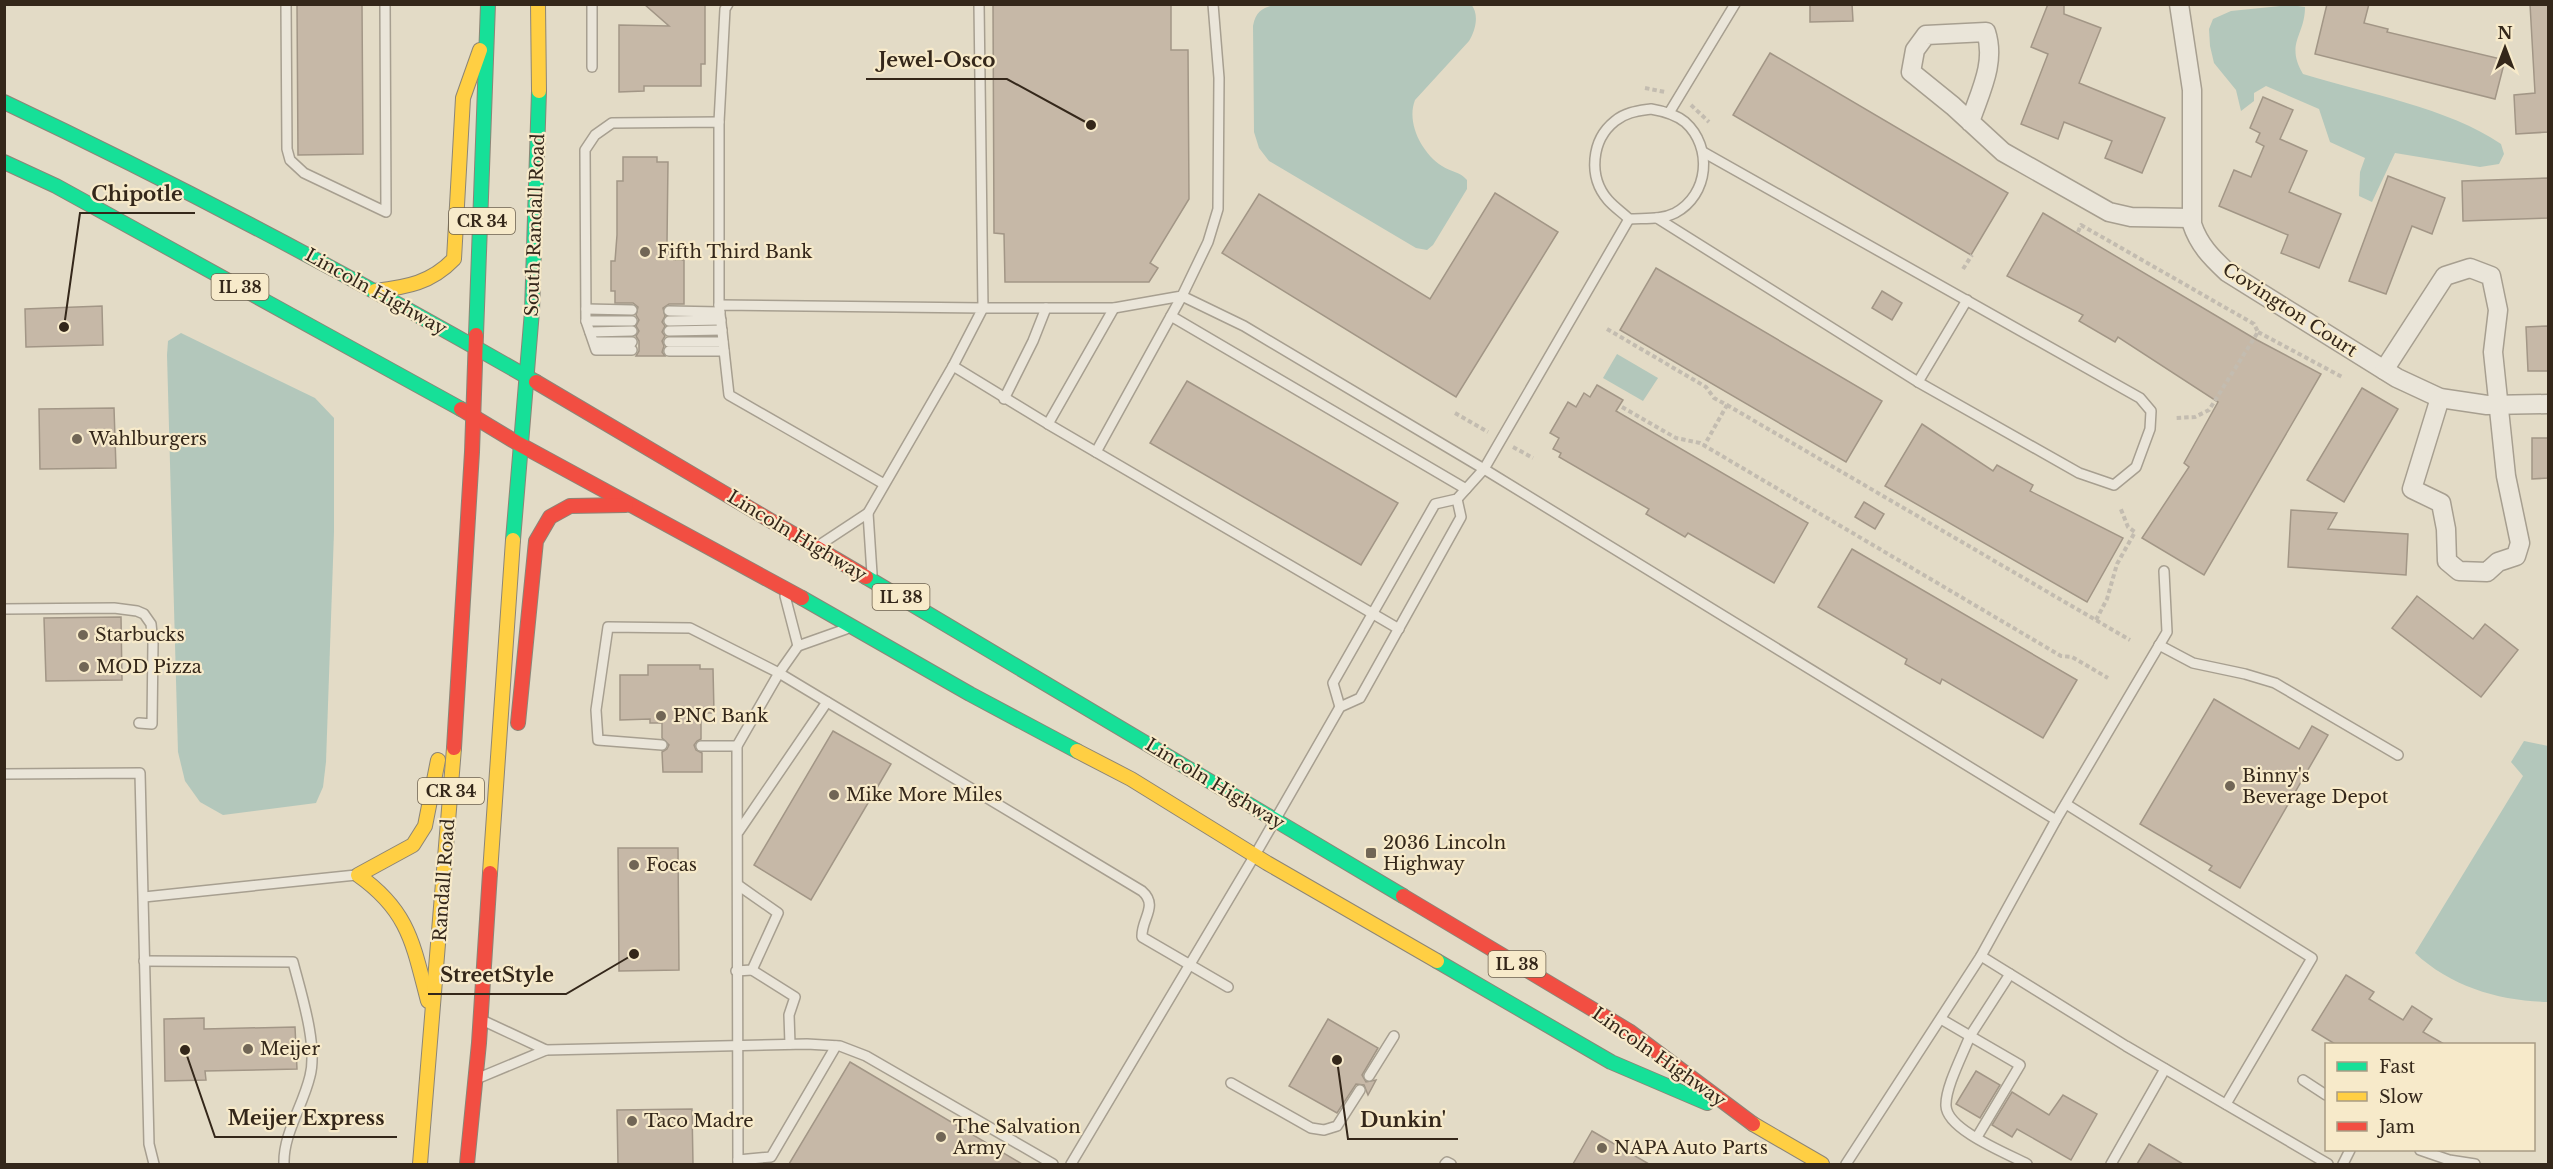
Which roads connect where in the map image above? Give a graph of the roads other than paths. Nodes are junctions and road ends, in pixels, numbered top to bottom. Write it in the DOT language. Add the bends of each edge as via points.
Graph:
graph roads {
  1 [pos="285,4"];
  2 [pos="385,4"];
  3 [pos="488,4"];
  4 [pos="538,4"];
  5 [pos="592,4"];
  6 [pos="728,4"];
  7 [pos="979,4"];
  8 [pos="1214,4"];
  9 [pos="1735,4"];
  10 [pos="2179,4"];
  11 [pos="488,25"];
  12 [pos="592,67"];
  13 [pos="4,102"];
  14 [pos="1669,112"];
  15 [pos="719,122"];
  16 [pos="1970,122"];
  17 [pos="1703,152"];
  18 [pos="4,162"];
  19 [pos="1657,218"];
  20 [pos="2192,218"];
  21 [pos="1629,219"];
  22 [pos="375,291"];
  23 [pos="1182,296"];
  24 [pos="1967,300"];
  25 [pos="983,308"];
  26 [pos="1046,308"];
  27 [pos="1114,308"];
  28 [pos="586,309"];
  29 [pos="632,310"];
  30 [pos="1171,316"];
  31 [pos="721,317"];
  32 [pos="586,321"];
  33 [pos="590,332"];
  34 [pos="632,346"];
  35 [pos="669,346"];
  36 [pos="724,347"];
  37 [pos="477,349"];
  38 [pos="953,366"];
  39 [pos="2384,370"];
  40 [pos="526,375"];
  41 [pos="1918,382"];
  42 [pos="2440,398"];
  43 [pos="1004,399"];
  44 [pos="2548,404"];
  45 [pos="2499,405"];
  46 [pos="474,416"];
  47 [pos="1048,424"];
  48 [pos="519,444"];
  49 [pos="1096,452"];
  50 [pos="1484,469"];
  51 [pos="884,484"];
  52 [pos="1466,489"];
  53 [pos="1457,499"];
  54 [pos="631,506"];
  55 [pos="868,513"];
  56 [pos="817,547"];
  57 [pos="2164,571"];
  58 [pos="872,580"];
  59 [pos="783,588"];
  60 [pos="4,609"];
  61 [pos="1374,613"];
  62 [pos="851,627"];
  63 [pos="1399,629"];
  64 [pos="2159,645"];
  65 [pos="798,646"];
  66 [pos="459,658"];
  67 [pos="779,673"];
  68 [pos="826,702"];
  69 [pos="1340,707"];
  70 [pos="139,723"];
  71 [pos="662,745"];
  72 [pos="702,746"];
  73 [pos="737,746"];
  74 [pos="2398,755"];
  75 [pos="4,774"];
  76 [pos="2066,804"];
  77 [pos="494,806"];
  78 [pos="1275,820"];
  79 [pos="2056,820"];
  80 [pos="738,832"];
  81 [pos="1255,855"];
  82 [pos="358,875"];
  83 [pos="738,885"];
  84 [pos="144,897"];
  85 [pos="1981,957"];
  86 [pos="144,961"];
  87 [pos="1189,964"];
  88 [pos="752,970"];
  89 [pos="736,971"];
  90 [pos="2010,974"];
  91 [pos="1228,987"];
  92 [pos="1941,1018"];
  93 [pos="480,1019"];
  94 [pos="433,1021"];
  95 [pos="1395,1036"];
  96 [pos="1970,1036"];
  97 [pos="790,1044"];
  98 [pos="738,1046"];
  99 [pos="836,1046"];
  100 [pos="546,1050"];
  101 [pos="2165,1069"];
  102 [pos="1369,1076"];
  103 [pos="476,1079"];
  104 [pos="2303,1080"];
  105 [pos="1231,1083"];
  106 [pos="1360,1090"];
  107 [pos="2325,1094"];
  108 [pos="2226,1104"];
  109 [pos="1750,1122"];
  110 [pos="1977,1137"];
  111 [pos="2425,1151"];
  112 [pos="738,1162"];
  113 [pos="154,1164"];
  114 [pos="284,1164"];
  115 [pos="420,1164"];
  116 [pos="467,1164"];
  117 [pos="1053,1164"];
  118 [pos="1071,1164"];
  119 [pos="1445,1164"];
  120 [pos="1451,1164"];
  121 [pos="1822,1164"];
  122 [pos="1846,1164"];
  123 [pos="2027,1164"];
  124 [pos="2111,1164"];
  125 [pos="2328,1164"];
  126 [pos="2475,1164"];
  1 -- 2 [label="lane" via="290,160 304,173 386,212"];
  3 -- 11 [label="main road, CR 34"];
  4 -- 40 [label="main road, South Randall Road / CR 34" via="539,132"];
  5 -- 12 [label="lane"];
  6 -- 15 [label="lane"];
  7 -- 25 [label="lane"];
  8 -- 23 [label="lane" via="1219,78 1218,209 1208,242"];
  9 -- 14 [label="lane"];
  10 -- 20 [label="street, Covington Court" via="2192,90"];
  11 -- 22 [label="main road" via="463,98 454,259 442,274 423,284"];
  11 -- 37 [label="main road, CR 34"];
  13 -- 22 [label="main road, Lincoln Highway / IL 38" via="100,146"];
  14 -- 17 [label="lane" via="1696,135"];
  14 -- 21 [label="lane" via="1633,111 1616,120 1596,150 1594,168 1599,185 1608,201"];
  15 -- 28 [label="lane" via="612,123 595,135 585,150"];
  15 -- 31 [label="lane"];
  16 -- 16 [label="street" via="1911,72 1914,50 1926,35 1986,32 1989,66"];
  16 -- 20 [label="street" via="2003,152 2109,212 2131,217"];
  17 -- 19 [label="lane" via="1704,170 1689,202 1675,213"];
  17 -- 24 [label="lane"];
  18 -- 46 [label="main road, Lincoln Highway / IL 38" via="56,186"];
  19 -- 21 [label="lane"];
  19 -- 41 [label="lane"];
  20 -- 39 [label="street, Covington Court" via="2198,241 2227,272"];
  21 -- 50 [label="lane"];
  22 -- 37 [label="main road, Lincoln Highway / IL 38"];
  23 -- 27 [label="lane"];
  23 -- 30 [label="lane"];
  23 -- 50 [label="lane" via="1244,326"];
  24 -- 41 [label="lane"];
  24 -- 41 [label="lane" via="2140,398 2151,411 2150,429 2136,467 2114,485 2079,473"];
  25 -- 26 [label="lane"];
  25 -- 31 [label="lane"];
  25 -- 38 [label="lane"];
  26 -- 27 [label="lane"];
  26 -- 43 [label="lane"];
  27 -- 47 [label="lane"];
  28 -- 29 [label="lane"];
  28 -- 32 [label="lane"];
  30 -- 49 [label="lane"];
  30 -- 52 [label="lane"];
  31 -- 31 [label="lane" via="669,321"];
  31 -- 36 [label="lane"];
  32 -- 33 [label="lane"];
  32 -- 33 [label="lane" via="632,326"];
  33 -- 34 [label="lane" via="595,346"];
  35 -- 36 [label="lane"];
  36 -- 51 [label="lane" via="729,395"];
  37 -- 40 [label="main road, Lincoln Highway / IL 38"];
  37 -- 46 [label="main road, CR 34"];
  38 -- 43 [label="lane"];
  38 -- 51 [label="lane"];
  39 -- 42 [label="street, Covington Court"];
  39 -- 45 [label="street" via="2445,276 2470,268 2491,276 2496,299 2493,352"];
  40 -- 48 [label="main road, South Randall Road / CR 34"];
  40 -- 56 [label="main road, Lincoln Highway / IL 38"];
  42 -- 45 [label="street, Covington Court"];
  42 -- 45 [label="street" via="2412,489 2441,503 2447,561 2459,571 2487,572 2498,562 2516,556 2520,543 2506,476"];
  43 -- 47 [label="lane"];
  44 -- 45 [label="street, Covington Court"];
  46 -- 48 [label="main road, Lincoln Highway / IL 38"];
  46 -- 66 [label="main road, Randall Road / CR 34"];
  47 -- 49 [label="lane"];
  48 -- 54 [label="main road, Lincoln Highway / IL 38"];
  48 -- 77 [label="main road, CR 34"];
  49 -- 61 [label="lane"];
  50 -- 52 [label="lane"];
  50 -- 79 [label="lane"];
  51 -- 55 [label="lane"];
  52 -- 53 [label="lane"];
  53 -- 61 [label="lane" via="1435,504"];
  53 -- 63 [label="lane" via="1461,518"];
  54 -- 59 [label="main road, Lincoln Highway / IL 38"];
  54 -- 77 [label="main road" via="570,506 550,517 536,541 518,722"];
  55 -- 56 [label="lane"];
  55 -- 58 [label="lane"];
  56 -- 58 [label="main road, Lincoln Highway / IL 38"];
  57 -- 64 [label="lane" via="2167,632"];
  58 -- 78 [label="main road, Lincoln Highway / IL 38"];
  59 -- 62 [label="main road, Lincoln Highway / IL 38"];
  59 -- 65 [label="lane"];
  60 -- 70 [label="lane" via="114,608 144,614 151,624 153,643 152,724"];
  61 -- 63 [label="lane"];
  61 -- 69 [label="lane" via="1333,683"];
  62 -- 65 [label="lane"];
  62 -- 81 [label="main road, Lincoln Highway / IL 38" via="1131,779"];
  63 -- 69 [label="lane" via="1360,698"];
  64 -- 74 [label="lane" via="2193,663 2275,683"];
  64 -- 76 [label="lane"];
  65 -- 67 [label="lane"];
  66 -- 82 [label="main road" via="425,826 413,844"];
  66 -- 94 [label="main road, Randall Road / CR 34"];
  67 -- 68 [label="lane"];
  67 -- 71 [label="lane" via="690,628 608,627 596,710 598,740"];
  67 -- 73 [label="lane"];
  68 -- 80 [label="lane"];
  68 -- 87 [label="lane" via="1142,891 1150,908 1141,929 1142,937"];
  69 -- 78 [label="lane"];
  72 -- 73 [label="lane"];
  73 -- 80 [label="lane"];
  75 -- 84 [label="lane" via="140,773"];
  76 -- 79 [label="lane"];
  76 -- 108 [label="lane" via="2312,958"];
  77 -- 93 [label="main road, CR 34"];
  78 -- 81 [label="lane"];
  78 -- 109 [label="main road, Lincoln Highway / IL 38" via="1629,1031"];
  79 -- 85 [label="lane"];
  80 -- 83 [label="lane"];
  81 -- 87 [label="lane"];
  81 -- 109 [label="main road, Lincoln Highway / IL 38" via="1611,1062"];
  82 -- 84 [label="lane"];
  82 -- 94 [label="main road" via="380,888 398,909 411,938"];
  83 -- 88 [label="lane" via="778,913"];
  83 -- 89 [label="lane"];
  84 -- 86 [label="lane"];
  85 -- 90 [label="lane"];
  85 -- 92 [label="lane"];
  86 -- 113 [label="lane" via="149,1144"];
  86 -- 114 [label="lane" via="293,962 310,1028 311,1074 284,1151"];
  87 -- 91 [label="lane"];
  87 -- 118 [label="lane"];
  88 -- 89 [label="lane"];
  88 -- 97 [label="lane" via="795,997 789,1015"];
  89 -- 98 [label="lane"];
  90 -- 96 [label="lane"];
  90 -- 101 [label="lane"];
  92 -- 96 [label="lane"];
  92 -- 122 [label="lane"];
  93 -- 100 [label="lane"];
  93 -- 103 [label="main road, CR 34"];
  94 -- 115 [label="main road, Randall Road / CR 34"];
  95 -- 102 [label="lane"];
  96 -- 110 [label="lane" via="1946,1106 1958,1127"];
  96 -- 110 [label="lane" via="2020,1065"];
  97 -- 98 [label="lane"];
  97 -- 99 [label="lane"];
  98 -- 100 [label="lane"];
  98 -- 112 [label="lane"];
  99 -- 112 [label="lane" via="771,1157"];
  99 -- 117 [label="lane" via="866,1056"];
  100 -- 103 [label="lane"];
  101 -- 108 [label="lane"];
  101 -- 124 [label="lane"];
  103 -- 116 [label="main road, CR 34"];
  104 -- 107 [label="lane"];
  105 -- 106 [label="lane" via="1311,1128 1324,1130 1337,1126"];
  108 -- 125 [label="lane"];
  109 -- 121 [label="main road, Lincoln Highway / IL 38"];
  110 -- 123 [label="lane"];
  111 -- 126 [label="lane"];
  119 -- 120 [label="lane"];
}
